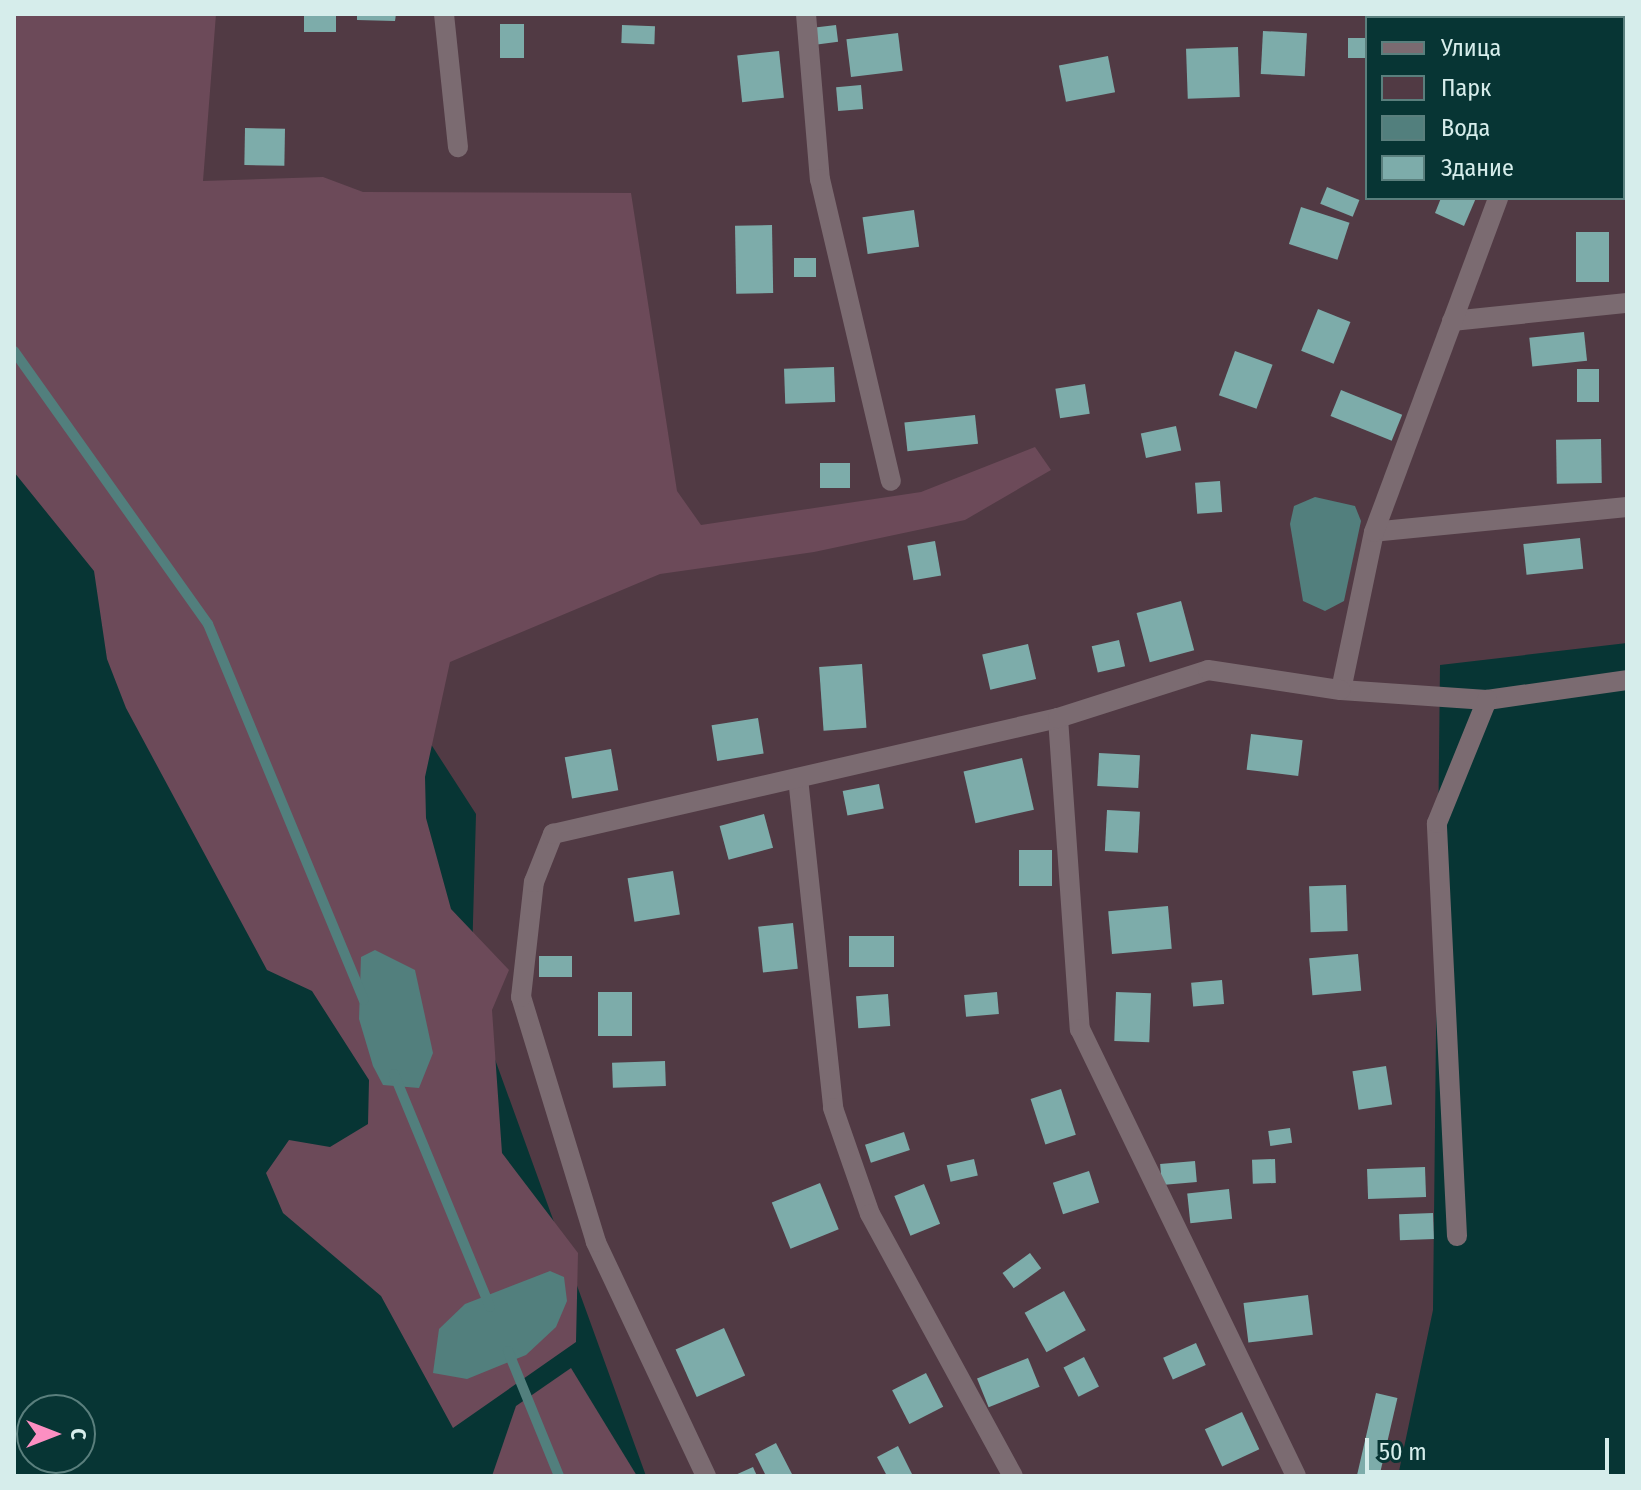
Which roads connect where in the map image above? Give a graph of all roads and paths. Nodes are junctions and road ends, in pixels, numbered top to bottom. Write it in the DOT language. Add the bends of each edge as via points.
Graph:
graph roads {
  1 [pos="444,14"];
  2 [pos="806,14"];
  3 [pos="458,147"];
  4 [pos="1497,200"];
  5 [pos="1627,303"];
  6 [pos="1452,321"];
  7 [pos="891,481"];
  8 [pos="1627,507"];
  9 [pos="1374,532"];
  10 [pos="1627,680"];
  11 [pos="1341,690"];
  12 [pos="1487,700"];
  13 [pos="1058,718"];
  14 [pos="798,778"];
  15 [pos="1457,1236"];
  16 [pos="706,1476"];
  17 [pos="1013,1476"];
  18 [pos="1296,1476"];
  1 -- 3 [label="lane"];
  2 -- 7 [label="lane" via="820,179"];
  4 -- 6 [label="lane"];
  5 -- 6 [label="lane"];
  6 -- 9 [label="lane"];
  8 -- 9 [label="lane"];
  9 -- 11 [label="lane"];
  10 -- 12 [label="lane"];
  11 -- 12 [label="lane"];
  11 -- 13 [label="lane" via="1208,670"];
  12 -- 15 [label="lane" via="1437,823"];
  13 -- 14 [label="lane"];
  13 -- 18 [label="lane" via="1080,1029"];
  14 -- 16 [label="lane" via="553,834 534,882 521,997 596,1242"];
  14 -- 17 [label="lane" via="833,1108 870,1214"];
}
